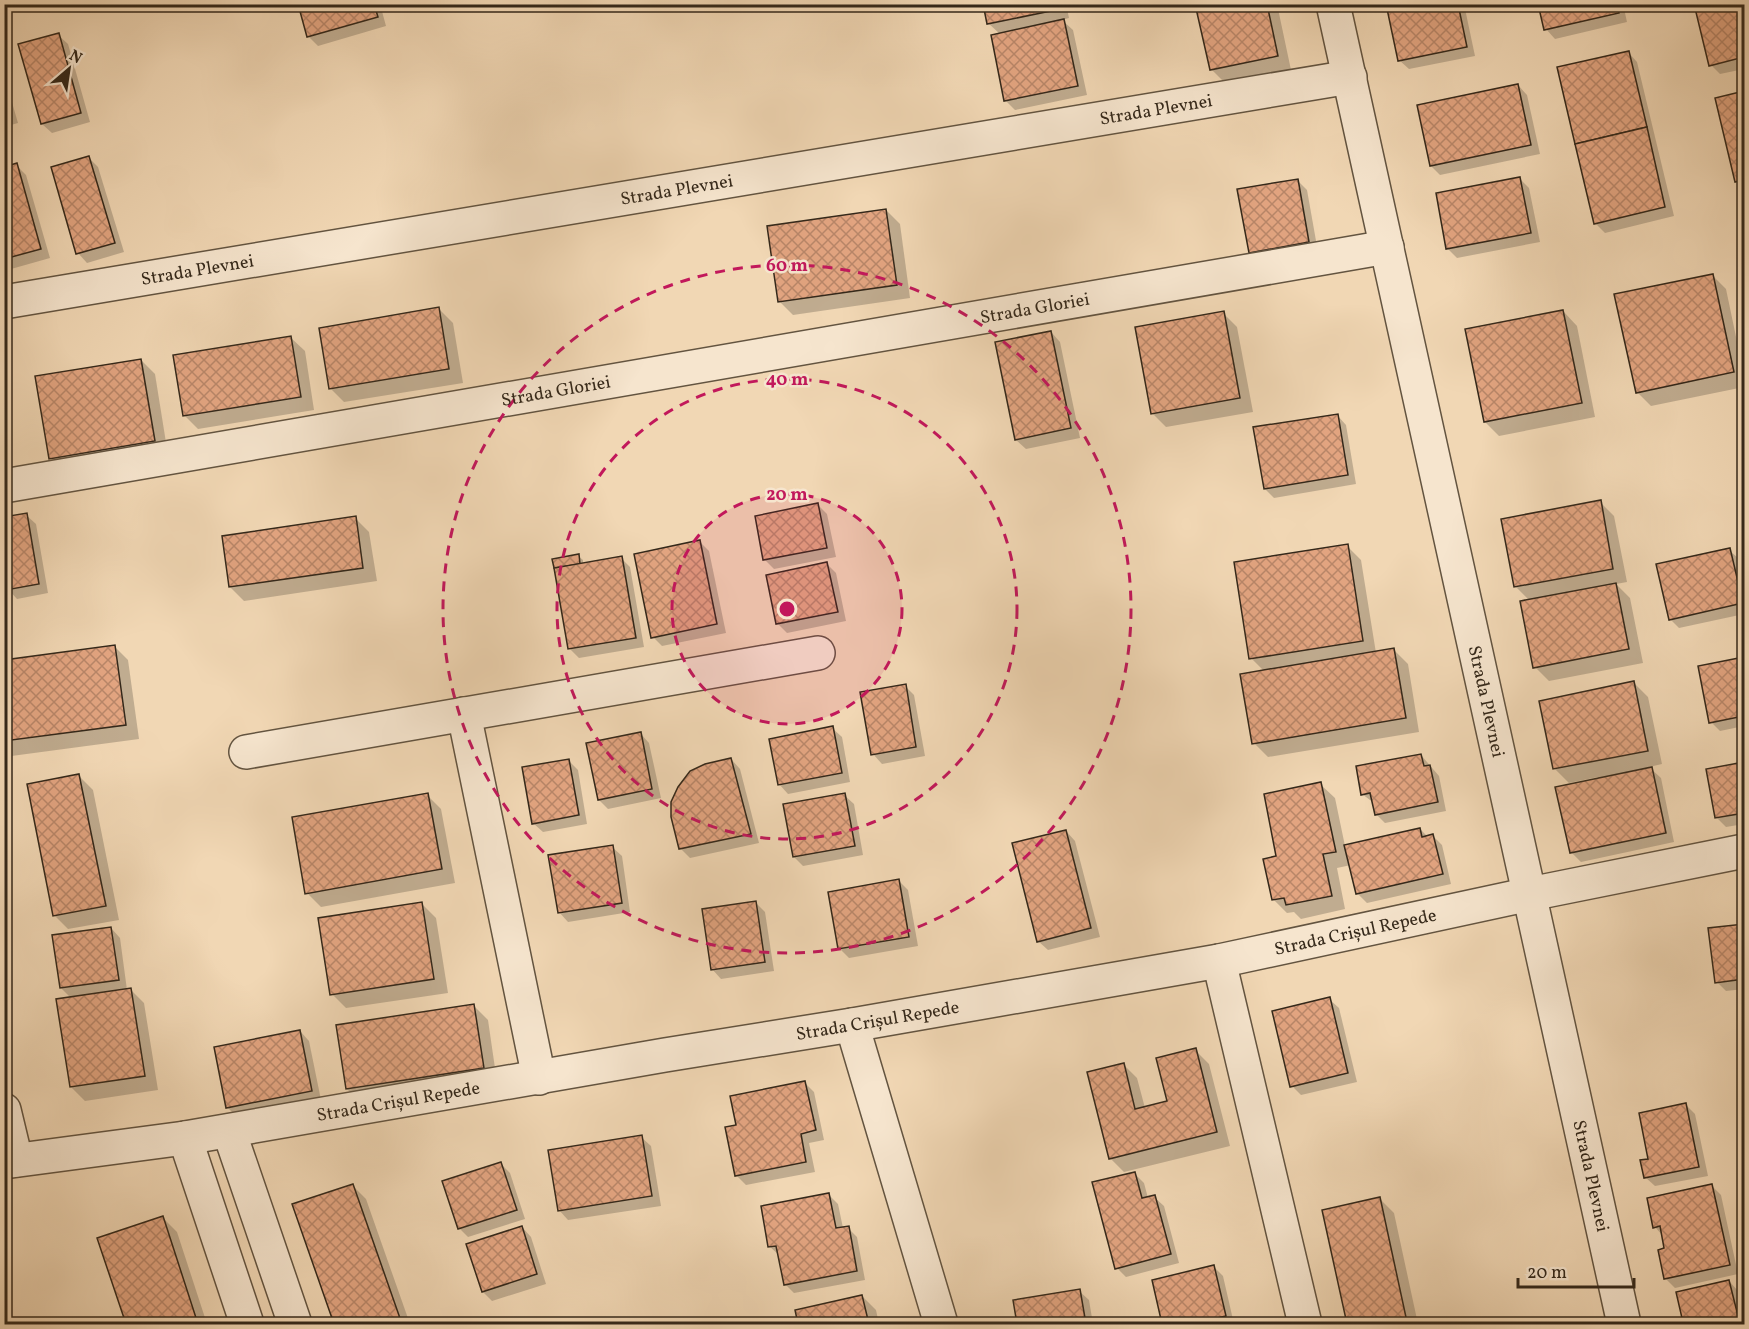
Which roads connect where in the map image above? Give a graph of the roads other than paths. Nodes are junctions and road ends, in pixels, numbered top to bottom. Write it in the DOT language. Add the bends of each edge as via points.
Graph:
graph roads {
  1 [pos="1333,4"];
  2 [pos="1350,77"];
  3 [pos="1387,247"];
  4 [pos="4,302"];
  5 [pos="4,486"];
  6 [pos="818,653"];
  7 [pos="464,714"];
  8 [pos="246,752"];
  9 [pos="1744,851"];
  10 [pos="1530,894"];
  11 [pos="1220,961"];
  12 [pos="852,1025"];
  13 [pos="539,1077"];
  14 [pos="4,1110"];
  15 [pos="230,1131"];
  16 [pos="185,1138"];
  17 [pos="10,1161"];
  18 [pos="247,1324"];
  19 [pos="294,1324"];
  20 [pos="941,1324"];
  21 [pos="1305,1324"];
  22 [pos="1624,1324"];
  1 -- 2 [label="street, Strada Plevnei"];
  2 -- 3 [label="street, Strada Plevnei"];
  2 -- 4 [label="street, Strada Plevnei"];
  3 -- 5 [label="street, Strada Gloriei"];
  3 -- 10 [label="street, Strada Plevnei"];
  6 -- 7 [label="street"];
  7 -- 8 [label="street"];
  7 -- 13 [label="street"];
  9 -- 10 [label="street, Strada Crișul Repede"];
  10 -- 11 [label="street, Strada Crișul Repede"];
  10 -- 22 [label="street, Strada Plevnei"];
  11 -- 12 [label="street, Strada Crișul Repede"];
  11 -- 21 [label="street"];
  12 -- 13 [label="street, Strada Crișul Repede"];
  12 -- 20 [label="street"];
  13 -- 15 [label="street, Strada Crișul Repede"];
  14 -- 17 [label="street"];
  15 -- 16 [label="street, Strada Crișul Repede"];
  15 -- 19 [label="street"];
  16 -- 17 [label="street, Strada Crișul Repede"];
  16 -- 18 [label="street"];
}
